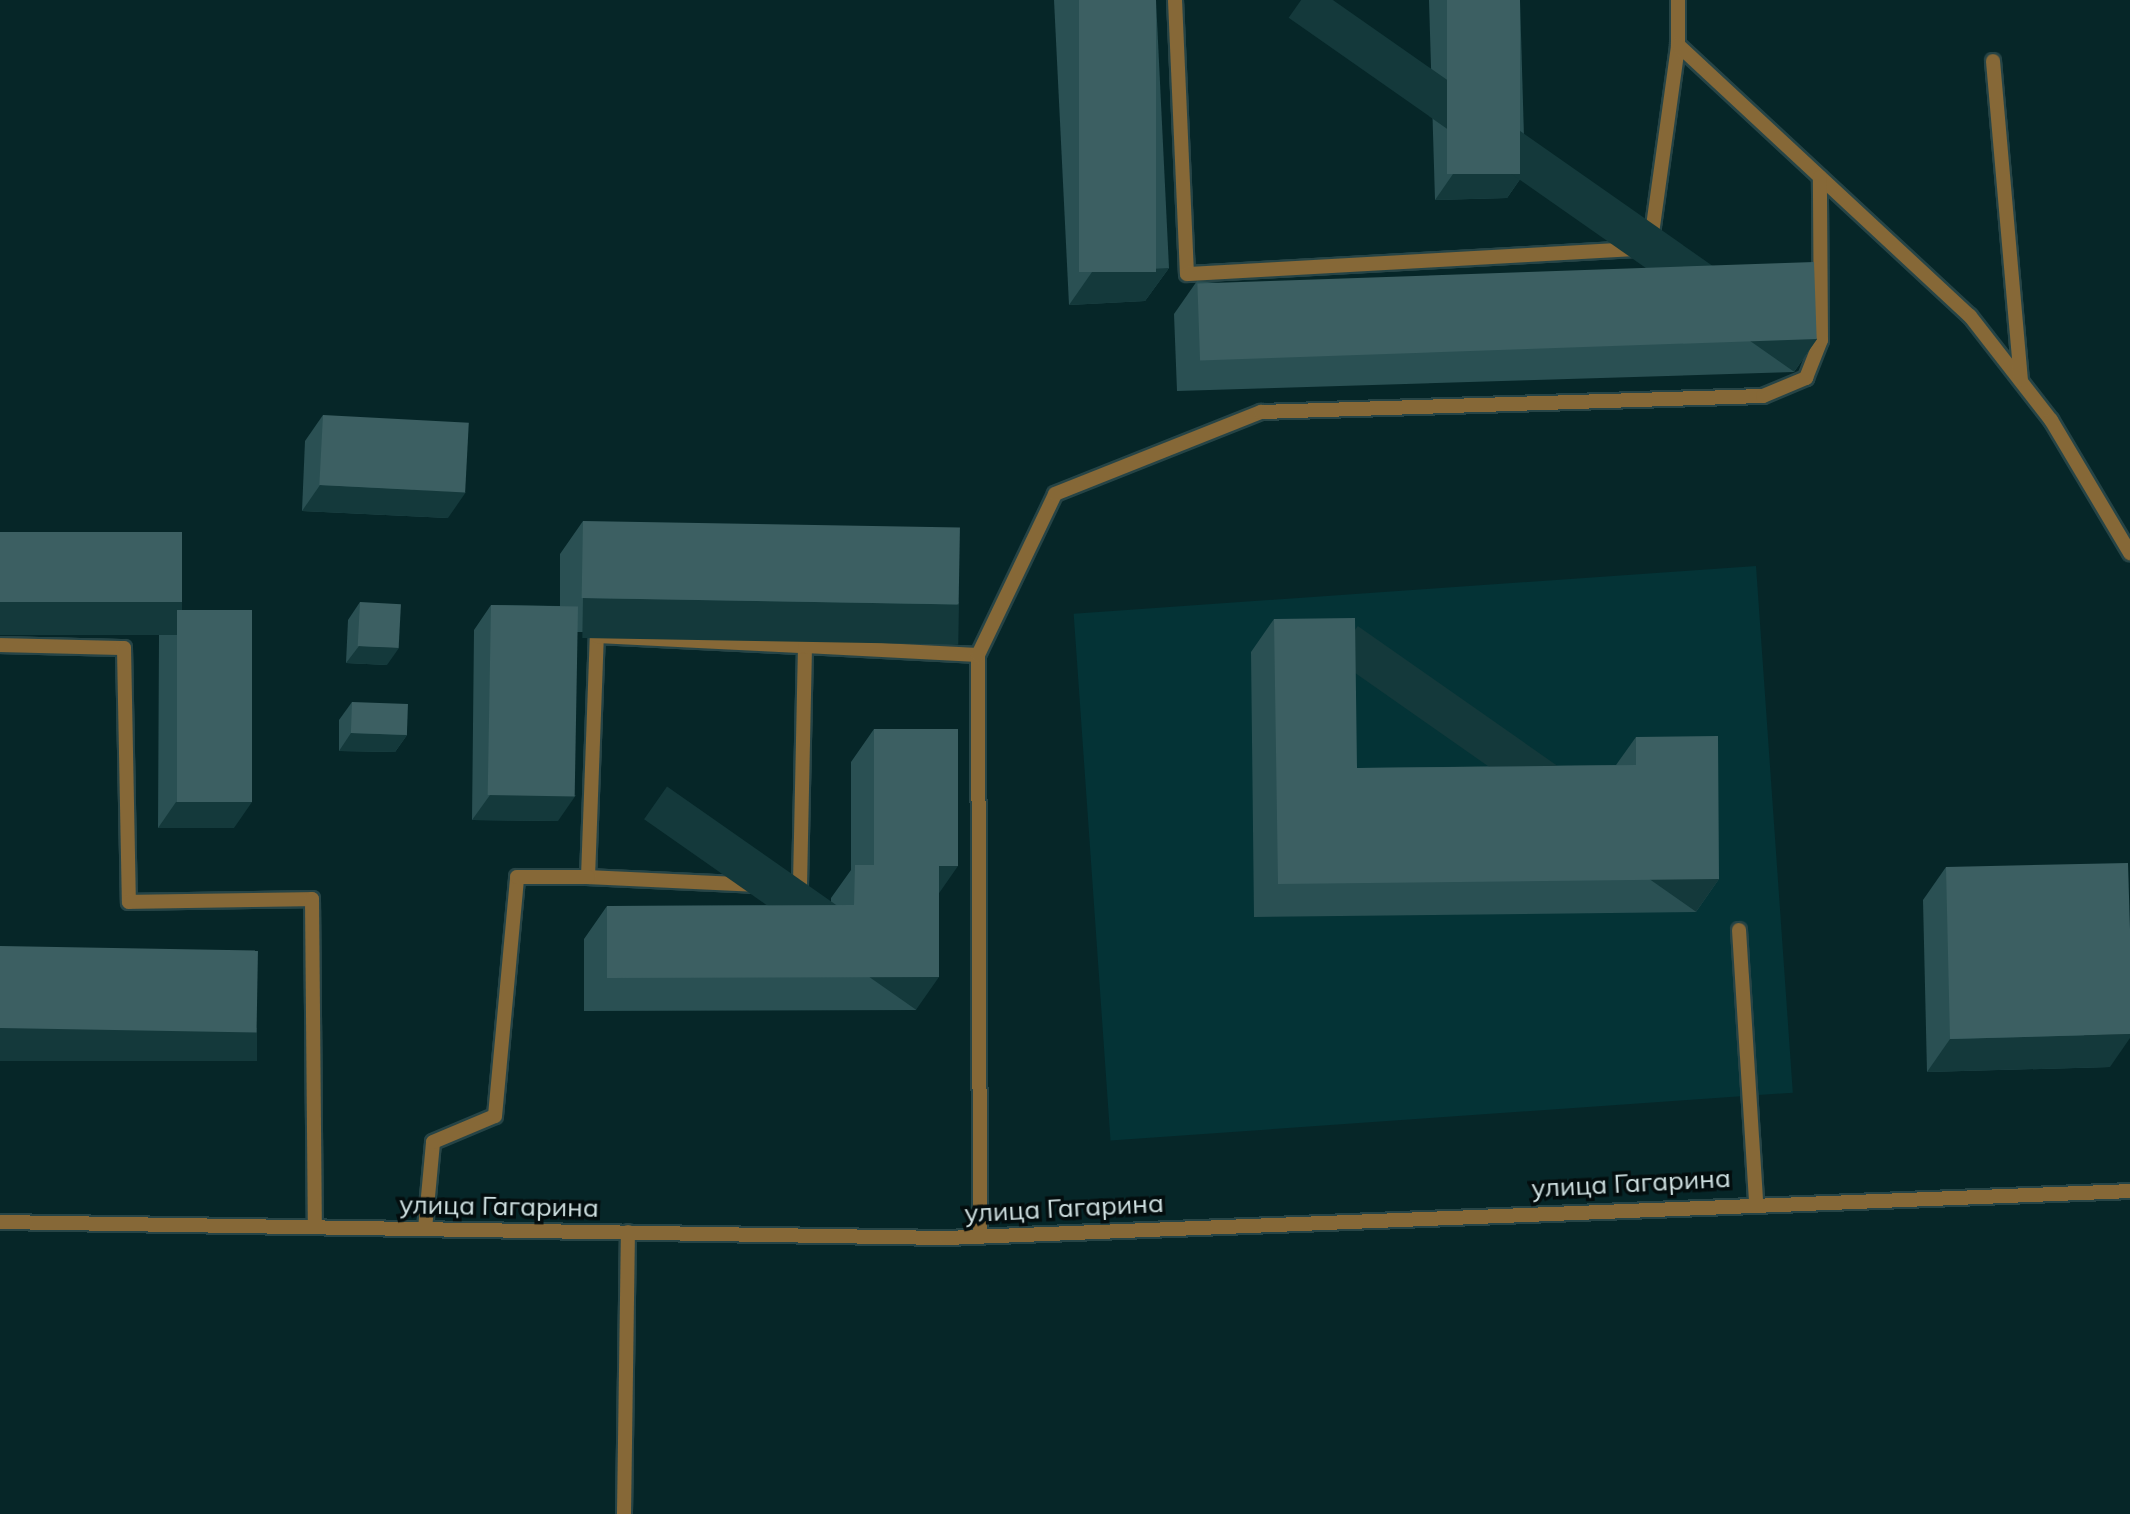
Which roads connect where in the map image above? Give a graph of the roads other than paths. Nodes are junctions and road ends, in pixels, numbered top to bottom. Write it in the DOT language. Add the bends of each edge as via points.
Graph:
graph roads {
  1 [pos="1175,0"];
  2 [pos="1678,0"];
  3 [pos="1678,45"];
  4 [pos="1993,61"];
  5 [pos="1821,177"];
  6 [pos="2021,382"];
  7 [pos="2130,554"];
  8 [pos="0,645"];
  9 [pos="805,646"];
  10 [pos="978,655"];
  11 [pos="587,877"];
  12 [pos="1738,930"];
  13 [pos="2130,1191"];
  14 [pos="1756,1202"];
  15 [pos="0,1222"];
  16 [pos="315,1227"];
  17 [pos="425,1229"];
  18 [pos="628,1232"];
  19 [pos="979,1236"];
  20 [pos="624,1514"];
  1 -- 3 [label="street" via="1187,274 1650,248"];
  2 -- 3 [label="street"];
  3 -- 5 [label="street"];
  4 -- 6 [label="street"];
  5 -- 6 [label="street" via="1970,316"];
  5 -- 10 [label="street" via="1821,340 1806,378 1763,396 1261,412 1055,494"];
  6 -- 7 [label="street" via="2051,420"];
  8 -- 16 [label="street" via="124,648 129,902 312,899"];
  9 -- 10 [label="street"];
  9 -- 11 [label="street" via="597,636"];
  9 -- 11 [label="street" via="800,887"];
  10 -- 19 [label="street"];
  11 -- 17 [label="street" via="517,877 495,1116 433,1142"];
  12 -- 14 [label="street"];
  13 -- 14 [label="street, улица Гагарина"];
  14 -- 19 [label="street, улица Гагарина"];
  15 -- 16 [label="street, улица Гагарина"];
  16 -- 17 [label="street, улица Гагарина"];
  17 -- 18 [label="street, улица Гагарина"];
  18 -- 19 [label="street, улица Гагарина"];
  18 -- 20 [label="street"];
}
